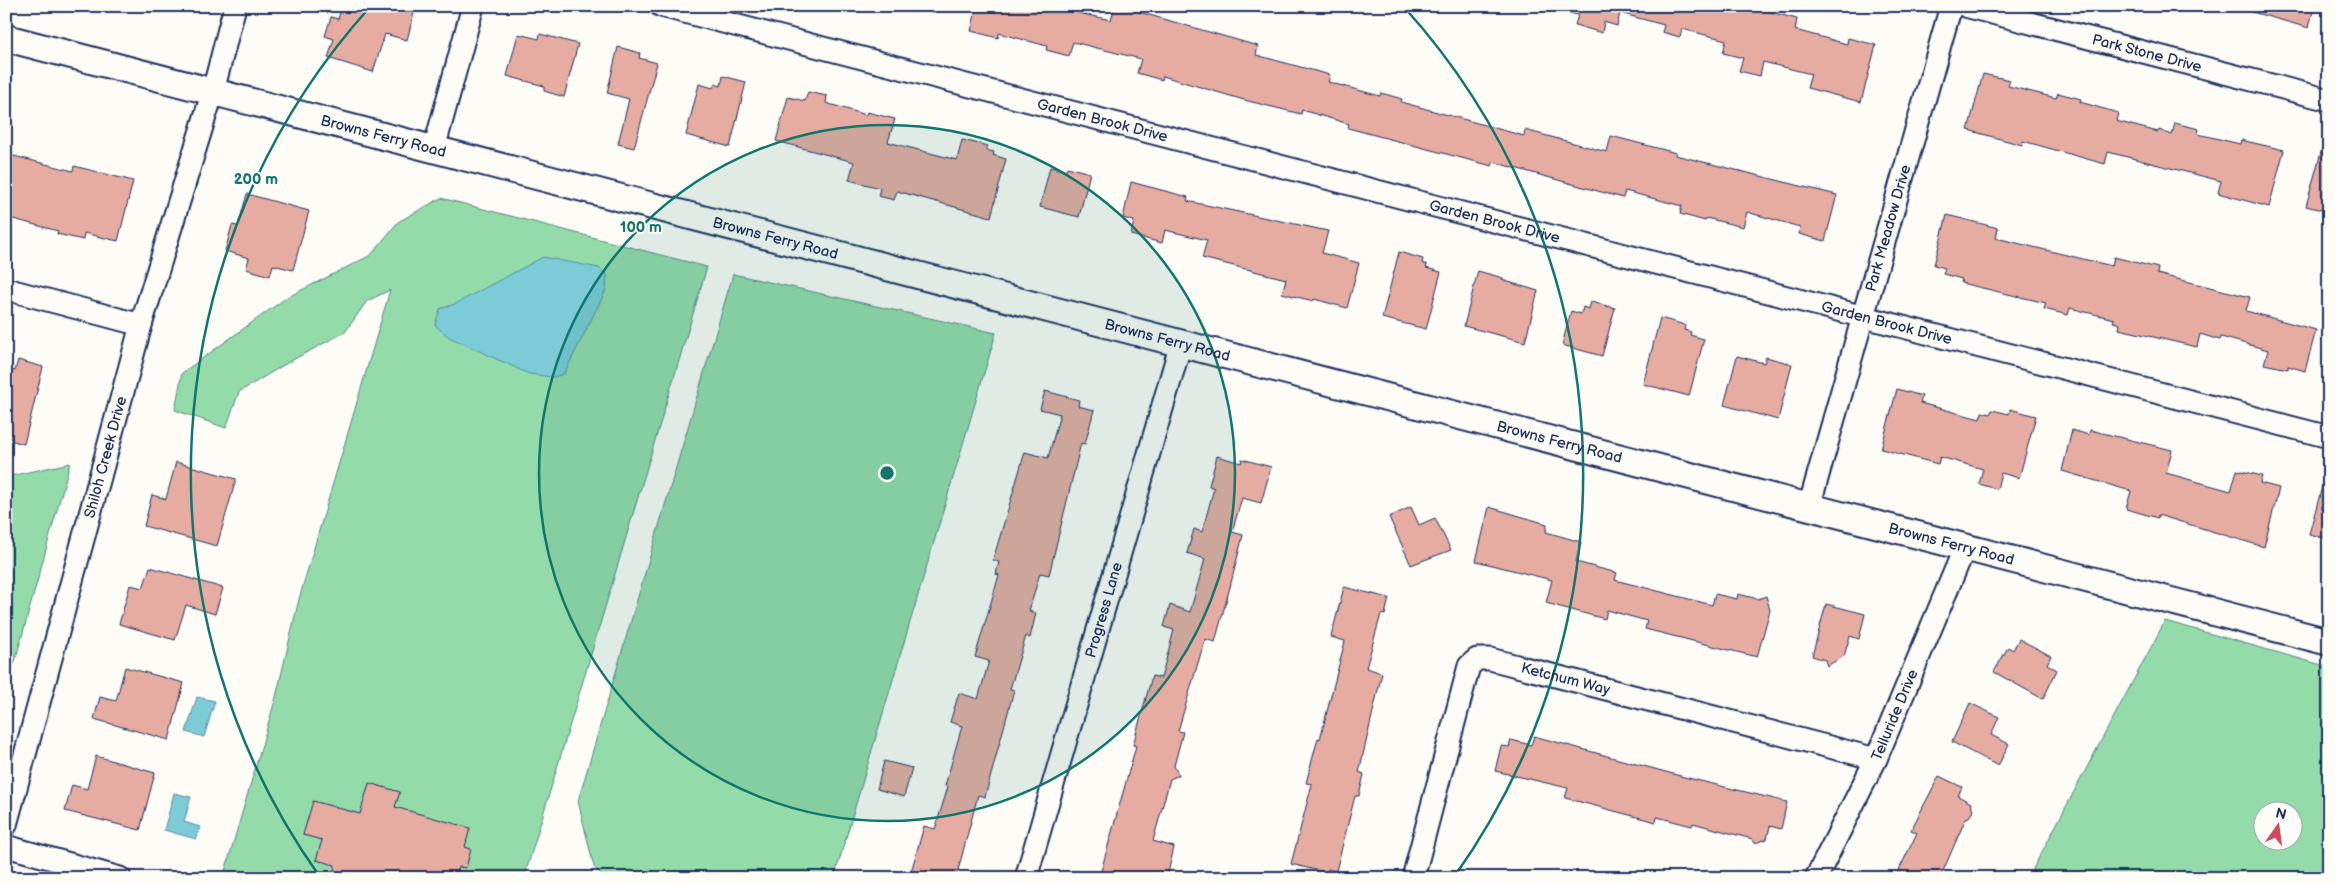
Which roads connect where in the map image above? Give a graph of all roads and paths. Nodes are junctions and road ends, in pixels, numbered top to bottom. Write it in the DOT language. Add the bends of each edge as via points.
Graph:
graph roads {
  1 [pos="235,6"];
  2 [pos="472,6"];
  3 [pos="661,6"];
  4 [pos="1951,6"];
  5 [pos="1965,6"];
  6 [pos="6,38"];
  7 [pos="213,91"];
  8 [pos="2329,100"];
  9 [pos="434,149"];
  10 [pos="6,290"];
  11 [pos="1863,317"];
  12 [pos="141,325"];
  13 [pos="1181,344"];
  14 [pos="2329,437"];
  15 [pos="1809,507"];
  16 [pos="1965,547"];
  17 [pos="2329,642"];
  18 [pos="1876,759"];
  19 [pos="6,826"];
  20 [pos="6,846"];
  21 [pos="120,878"];
  22 [pos="1026,878"];
  23 [pos="1412,878"];
  24 [pos="1816,878"];
  1 -- 7 [label="street, Shiloh Creek Drive"];
  2 -- 9 [label="street"];
  3 -- 11 [label="street, Garden Brook Drive"];
  4 -- 11 [label="street, Park Meadow Drive"];
  5 -- 8 [label="street, Park Stone Drive"];
  6 -- 7 [label="street, Browns Ferry Road"];
  7 -- 9 [label="street, Browns Ferry Road"];
  7 -- 12 [label="street, Shiloh Creek Drive"];
  9 -- 13 [label="street, Browns Ferry Road"];
  10 -- 12 [label="street"];
  11 -- 14 [label="street, Garden Brook Drive"];
  11 -- 15 [label="street, Park Meadow Drive"];
  12 -- 19 [label="street, Shiloh Creek Drive"];
  13 -- 15 [label="street, Browns Ferry Road"];
  13 -- 22 [label="street, Progress Lane"];
  15 -- 16 [label="street, Browns Ferry Road"];
  16 -- 17 [label="street, Browns Ferry Road"];
  16 -- 18 [label="street, Telluride Drive"];
  18 -- 23 [label="street, Ketchum Way" via="1490,659 1477,659 1469,666"];
  18 -- 24 [label="street, Telluride Drive"];
  20 -- 21 [label="street"];
}
